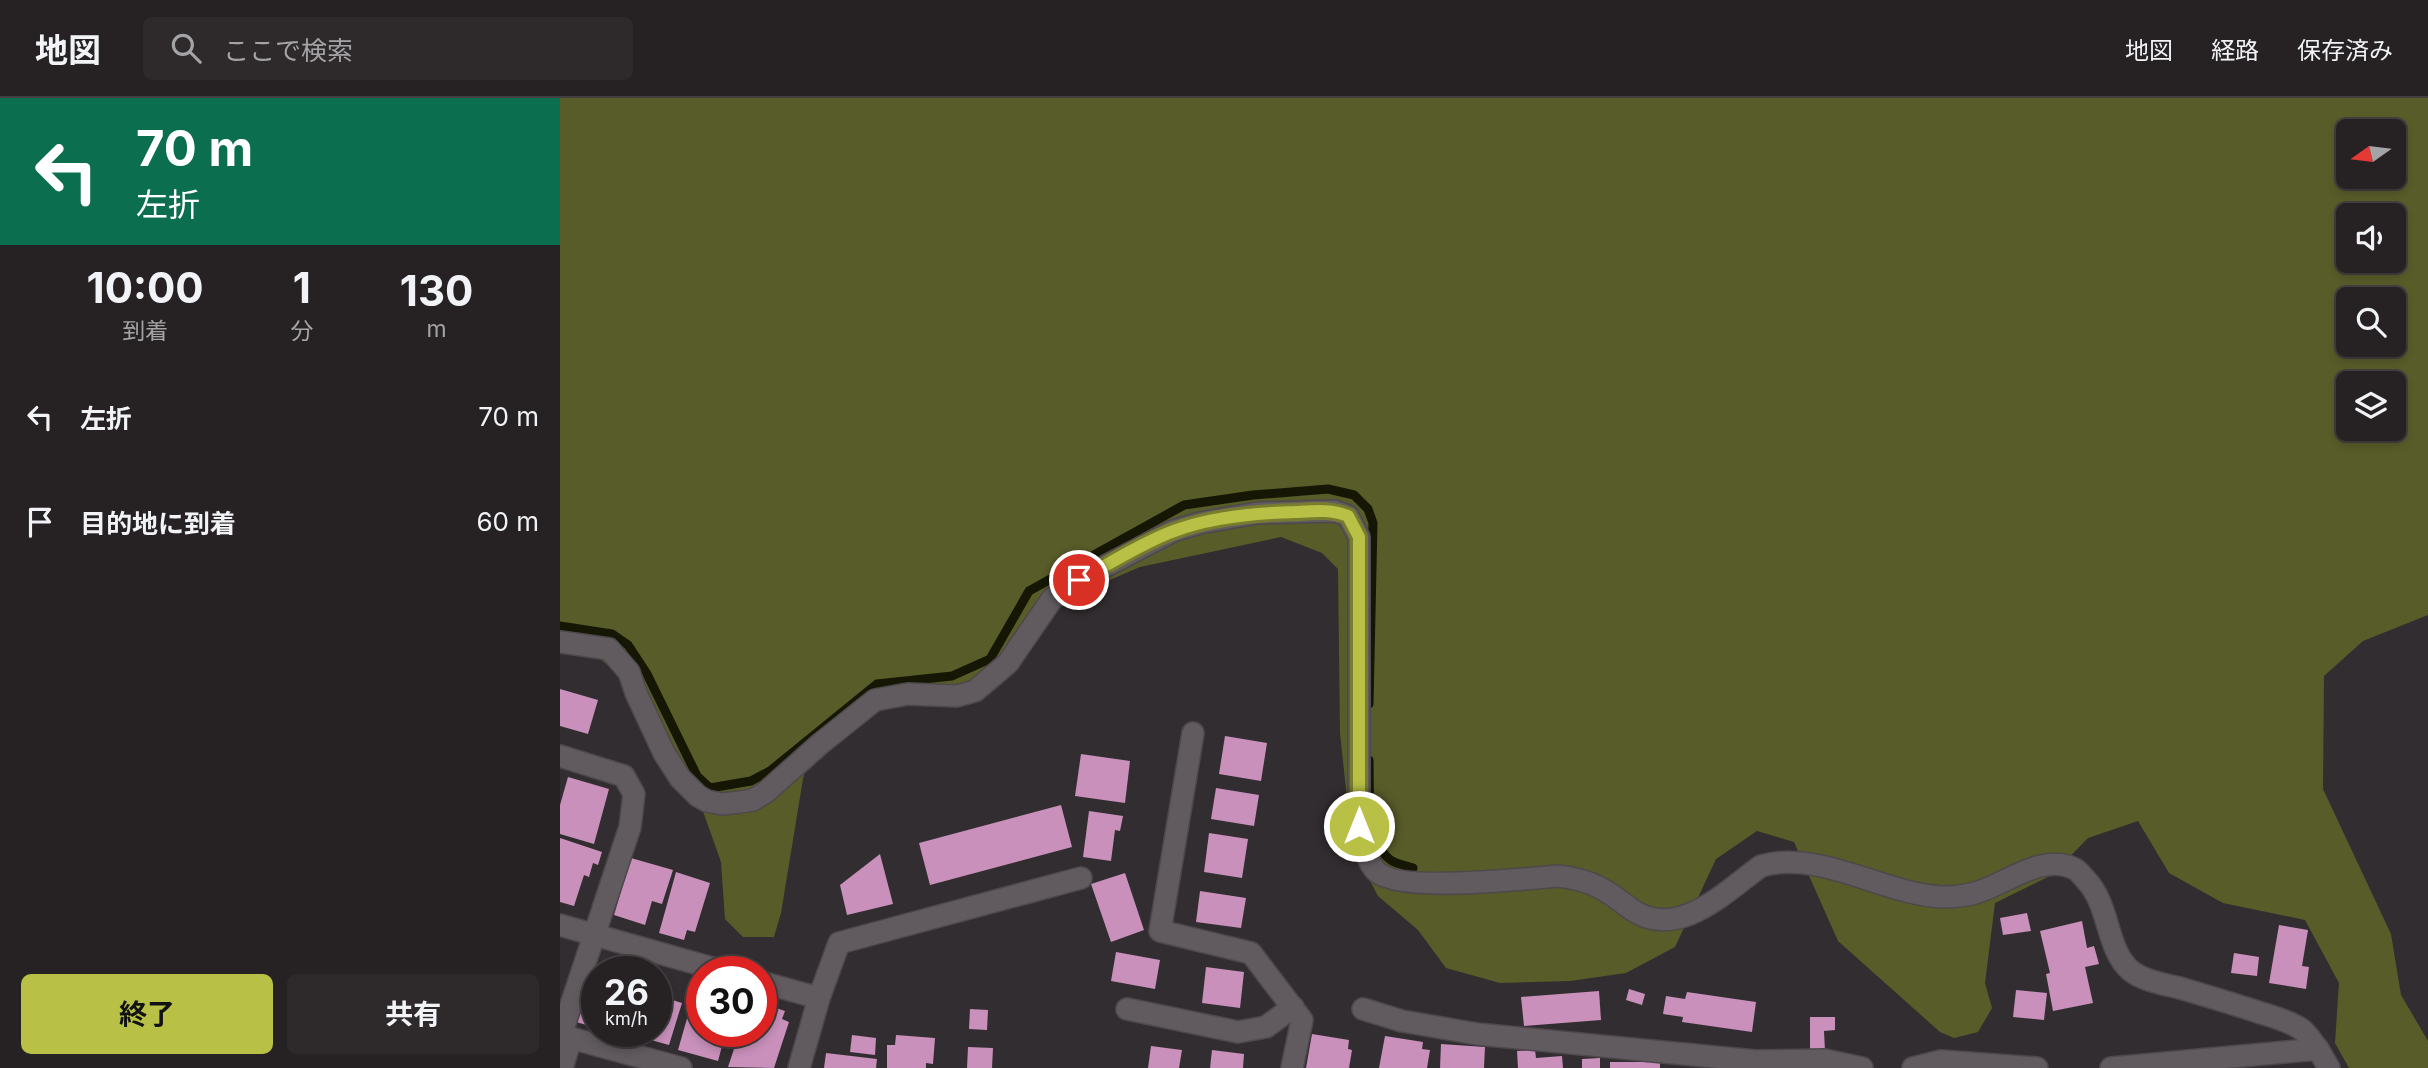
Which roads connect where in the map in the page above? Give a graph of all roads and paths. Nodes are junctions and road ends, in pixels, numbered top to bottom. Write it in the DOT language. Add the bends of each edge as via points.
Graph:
graph roads {
  1 [pos="560,642"];
  2 [pos="1193,733"];
  3 [pos="560,756"];
  4 [pos="1082,878"];
  5 [pos="560,925"];
  6 [pos="596,935"];
  7 [pos="686,961"];
  8 [pos="777,986"];
  9 [pos="819,998"];
  10 [pos="1293,1007"];
  11 [pos="1127,1009"];
  12 [pos="1363,1009"];
  13 [pos="564,1036"];
  14 [pos="2318,1049"];
  15 [pos="562,1068"];
  16 [pos="681,1068"];
  17 [pos="799,1068"];
  18 [pos="1292,1068"];
  19 [pos="1862,1068"];
  20 [pos="1913,1068"];
  21 [pos="2037,1068"];
  22 [pos="2111,1068"];
  23 [pos="2329,1068"];
  1 -- 14 [label="street" via="609,649 629,672 664,752 698,796 722,804 753,800 874,700 975,691 1008,663 1058,594 1173,531 1256,513 1335,511 1348,516 1359,537 1359,826 1368,859 1386,878 1422,884 1574,878 1613,893 1634,911 1662,919 1706,907 1771,863 1815,866 1933,897 1976,893 2049,864 2062,866 2076,869 2093,887 2121,958 2131,971 2281,1019 2302,1029"];
  2 -- 10 [label="street" via="1160,931 1251,953"];
  3 -- 6 [label="street" via="624,776 635,794 630,827"];
  4 -- 9 [label="street" via="839,943"];
  5 -- 6 [label="street"];
  6 -- 7 [label="street"];
  6 -- 13 [label="street"];
  8 -- 9 [label="street"];
  9 -- 17 [label="street"];
  10 -- 11 [label="street" via="1266,1027 1238,1032"];
  10 -- 18 [label="street" via="1302,1020"];
  12 -- 19 [label="street" via="1477,1034 1756,1061 1825,1060"];
  13 -- 15 [label="street"];
  13 -- 16 [label="street"];
  14 -- 22 [label="street"];
  14 -- 23 [label="street"];
  20 -- 21 [label="street" via="1941,1061"];
}
